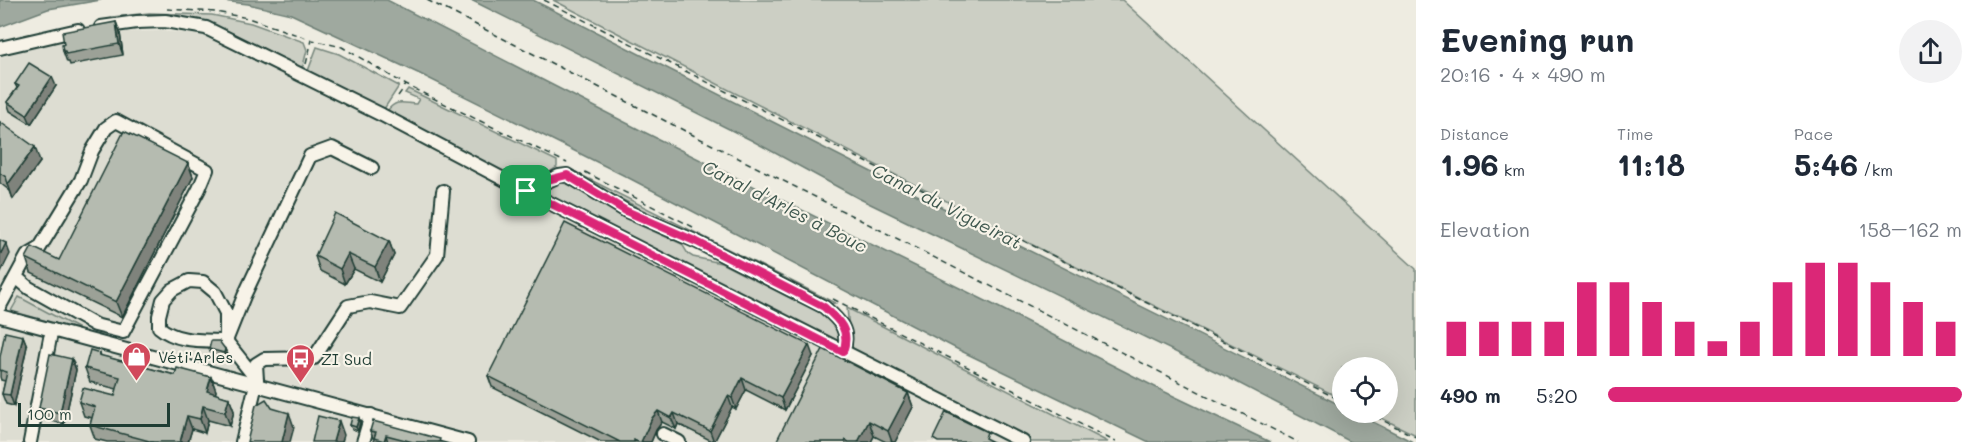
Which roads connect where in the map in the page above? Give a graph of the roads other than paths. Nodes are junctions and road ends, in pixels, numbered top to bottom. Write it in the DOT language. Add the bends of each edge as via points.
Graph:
graph roads {
  1 [pos="0,48"];
  2 [pos="372,168"];
  3 [pos="443,191"];
  4 [pos="526,191"];
  5 [pos="16,277"];
  6 [pos="0,306"];
  7 [pos="0,316"];
  8 [pos="53,330"];
  9 [pos="226,341"];
  10 [pos="843,352"];
  11 [pos="256,383"];
  12 [pos="371,415"];
  13 [pos="663,434"];
  14 [pos="30,442"];
  15 [pos="242,442"];
  16 [pos="363,442"];
  17 [pos="468,442"];
  18 [pos="679,442"];
  19 [pos="1023,442"];
  1 -- 4 [label="street" via="62,33 136,22 165,21 206,28"];
  2 -- 9 [label="street" via="332,148 310,156"];
  3 -- 11 [label="street" via="437,255 400,308 369,302 348,306 314,358 264,359 256,364"];
  4 -- 10 [label="street"];
  4 -- 10 [label="street" via="567,175 626,211 697,242 824,307 840,320 846,335"];
  5 -- 5 [label="street" via="27,256 39,249 81,180 106,128 116,121 207,170 123,332 95,325"];
  5 -- 6 [label="street"];
  7 -- 8 [label="street"];
  8 -- 11 [label="street"];
  8 -- 14 [label="street"];
  9 -- 9 [label="street" via="226,313 215,292 203,282 189,281 163,300 159,327 167,334 183,340"];
  9 -- 11 [label="street"];
  10 -- 19 [label="street"];
  11 -- 12 [label="street"];
  11 -- 15 [label="street"];
  12 -- 16 [label="street"];
  12 -- 17 [label="street"];
  13 -- 18 [label="street"];
}
